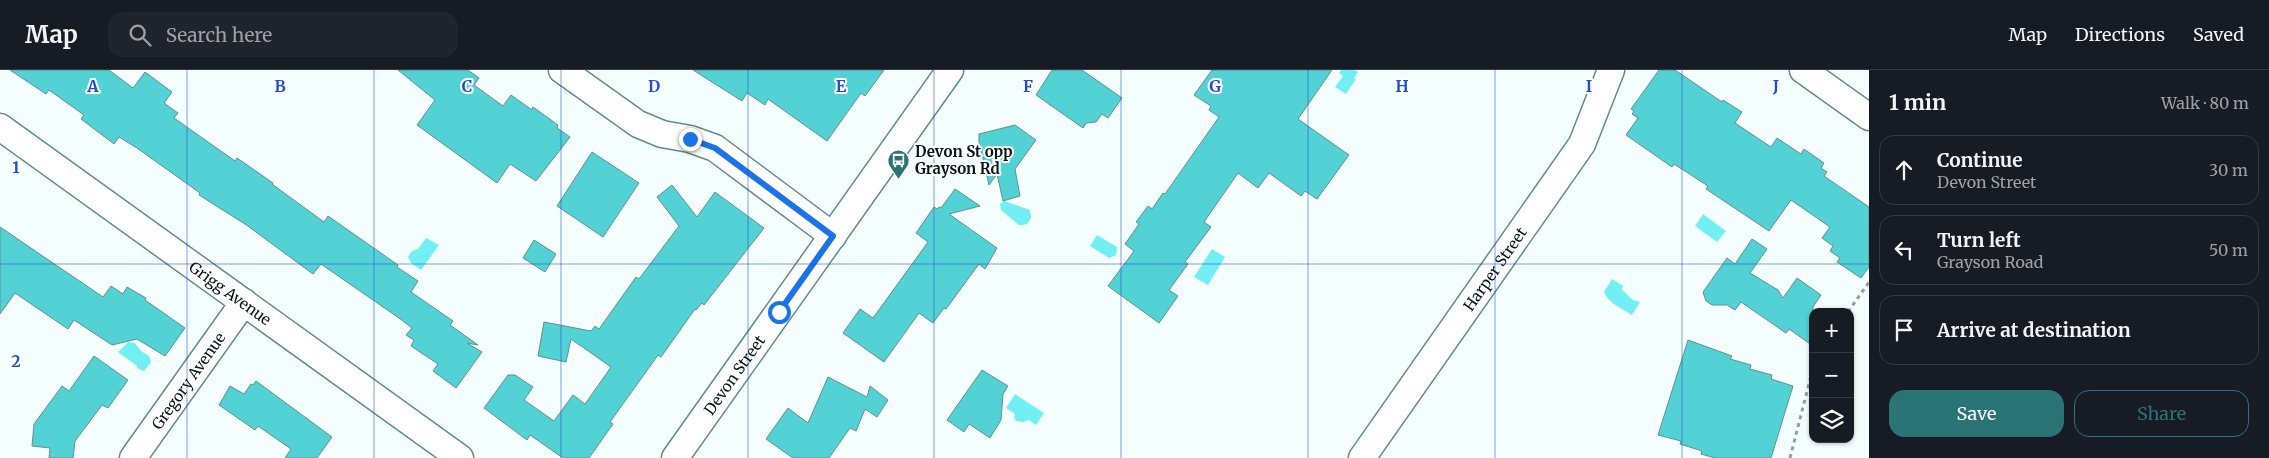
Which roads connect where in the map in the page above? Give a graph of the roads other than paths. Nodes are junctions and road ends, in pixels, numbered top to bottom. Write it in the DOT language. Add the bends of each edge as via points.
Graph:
graph roads {
  1 [pos="562,70"];
  2 [pos="950,70"];
  3 [pos="1611,70"];
  4 [pos="1803,70"];
  5 [pos="1869,118"];
  6 [pos="0,127"];
  7 [pos="833,236"];
  8 [pos="244,302"];
  9 [pos="133,458"];
  10 [pos="460,458"];
  11 [pos="675,458"];
  12 [pos="1362,458"];
  1 -- 7 [label="street" via="638,124 715,148"];
  2 -- 7 [label="street, Devon Street"];
  3 -- 12 [label="street, Harper Street" via="1582,144"];
  4 -- 5 [label="street"];
  6 -- 8 [label="street, Grigg Avenue"];
  7 -- 11 [label="street, Devon Street"];
  8 -- 9 [label="street, Gregory Avenue"];
  8 -- 10 [label="street, Grigg Avenue"];
}
